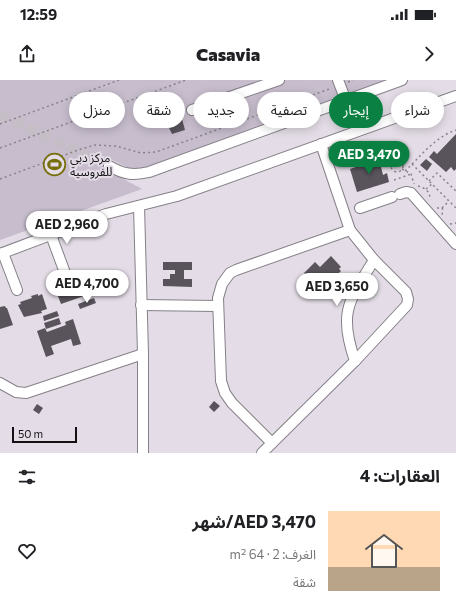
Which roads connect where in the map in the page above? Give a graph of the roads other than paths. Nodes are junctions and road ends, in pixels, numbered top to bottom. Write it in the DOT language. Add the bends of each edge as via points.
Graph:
graph roads {
  1 [pos="279,80"];
  2 [pos="402,80"];
  3 [pos="339,82"];
  4 [pos="343,92"];
  5 [pos="370,92"];
  6 [pos="456,96"];
  7 [pos="329,107"];
  8 [pos="192,110"];
  9 [pos="321,144"];
  10 [pos="109,166"];
  11 [pos="139,206"];
  12 [pos="360,208"];
  13 [pos="350,230"];
  14 [pos="51,235"];
  15 [pos="456,244"];
  16 [pos="1,254"];
  17 [pos="374,260"];
  18 [pos="68,280"];
  19 [pos="17,290"];
  20 [pos="142,305"];
  21 [pos="217,306"];
  22 [pos="142,354"];
  23 [pos="355,361"];
  24 [pos="0,383"];
  25 [pos="272,443"];
  26 [pos="143,453"];
  27 [pos="262,453"];
  1 -- 8 [label="street"];
  2 -- 5 [label="street"];
  3 -- 4 [label="street"];
  6 -- 9 [label="street"];
  7 -- 10 [label="street" via="139,175 120,172"];
  9 -- 11 [label="street" via="177,196"];
  9 -- 13 [label="street"];
  11 -- 14 [label="street" via="106,214"];
  11 -- 20 [label="street"];
  12 -- 15 [label="street" via="396,195 411,193"];
  13 -- 17 [label="street"];
  13 -- 21 [label="street" via="230,273 219,291"];
  14 -- 16 [label="street"];
  14 -- 18 [label="street"];
  16 -- 19 [label="street"];
  17 -- 23 [label="street" via="354,292 346,319 348,338"];
  17 -- 23 [label="street" via="406,292 407,305"];
  20 -- 21 [label="street"];
  20 -- 22 [label="street"];
  21 -- 25 [label="street" via="222,387 232,403"];
  22 -- 24 [label="street" via="26,393 16,392"];
  22 -- 26 [label="street"];
  23 -- 25 [label="street"];
  25 -- 27 [label="street"];
}
